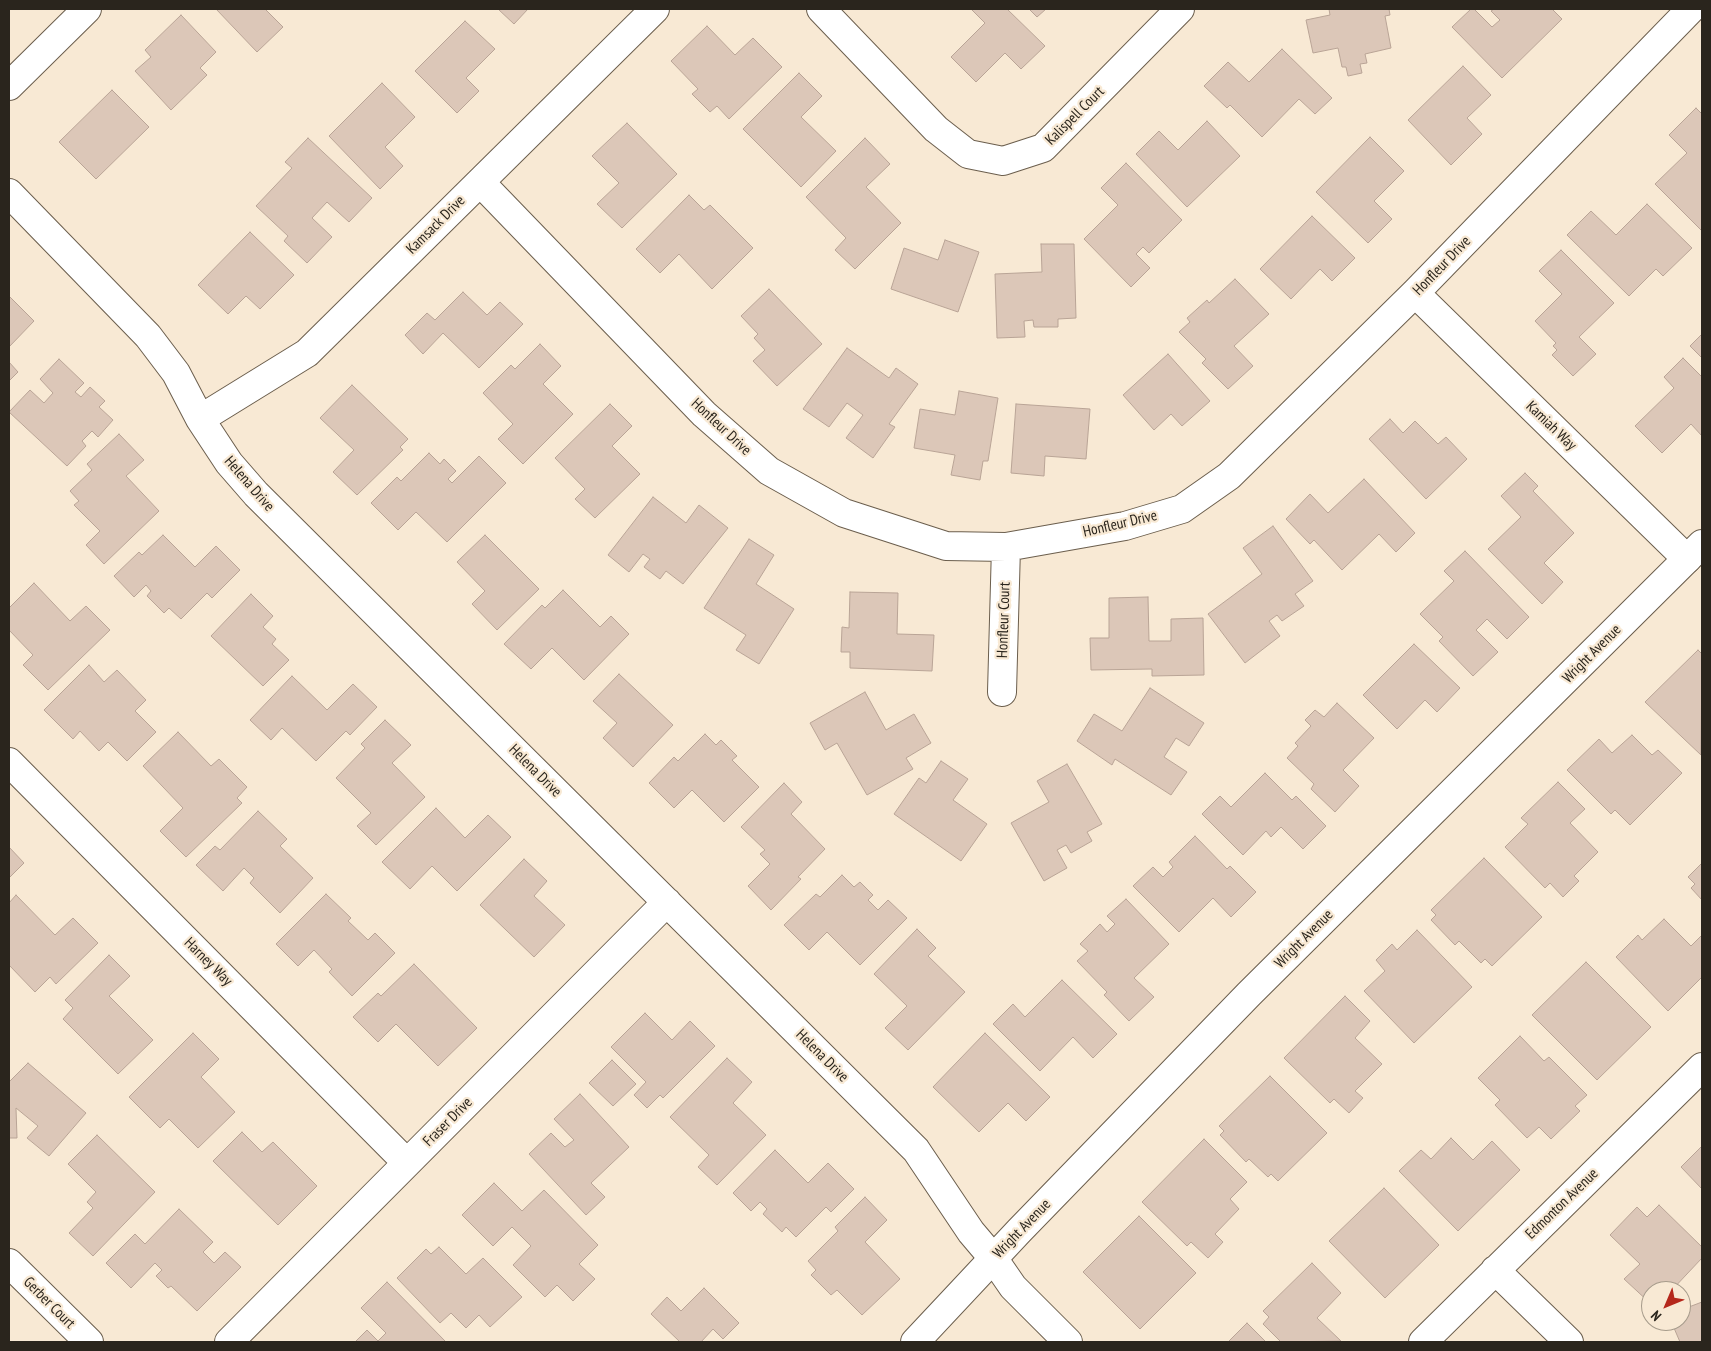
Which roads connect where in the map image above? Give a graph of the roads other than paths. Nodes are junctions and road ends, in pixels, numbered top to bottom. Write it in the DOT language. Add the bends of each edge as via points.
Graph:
graph roads {
  1 [pos="86,9"];
  2 [pos="655,9"];
  3 [pos="821,9"];
  4 [pos="1180,9"];
  5 [pos="1691,9"];
  6 [pos="9,86"];
  7 [pos="480,182"];
  8 [pos="9,193"];
  9 [pos="1415,293"];
  10 [pos="200,419"];
  11 [pos="1006,547"];
  12 [pos="1695,552"];
  13 [pos="1002,692"];
  14 [pos="9,762"];
  15 [pos="668,902"];
  16 [pos="1702,1067"];
  17 [pos="407,1163"];
  18 [pos="993,1258"];
  19 [pos="9,1263"];
  20 [pos="1495,1270"];
  21 [pos="90,1342"];
  22 [pos="229,1342"];
  23 [pos="915,1342"];
  24 [pos="1068,1342"];
  25 [pos="1424,1342"];
  26 [pos="1570,1342"];
  1 -- 6 [label="street"];
  2 -- 7 [label="street, Kamsack Drive"];
  3 -- 4 [label="street, Kalispell Court" via="936,129 968,154 1003,162 1043,148"];
  5 -- 9 [label="street, Honfleur Drive"];
  7 -- 10 [label="street, Kamsack Drive" via="307,354"];
  7 -- 11 [label="street, Honfleur Drive" via="704,414 769,471 844,513 946,546"];
  8 -- 10 [label="street, Helena Drive" via="148,336 176,373"];
  9 -- 11 [label="street, Honfleur Drive" via="1229,476 1182,509 1124,526"];
  9 -- 12 [label="street, Kamiah Way"];
  10 -- 15 [label="street, Helena Drive" via="229,463 256,494"];
  11 -- 13 [label="street, Honfleur Court"];
  12 -- 18 [label="street, Wright Avenue" via="1249,994"];
  14 -- 17 [label="street, Harney Way"];
  15 -- 17 [label="street, Fraser Drive"];
  15 -- 18 [label="street, Helena Drive" via="916,1150 971,1232"];
  16 -- 20 [label="street, Edmonton Avenue"];
  17 -- 22 [label="street, Fraser Drive"];
  18 -- 23 [label="street, Wright Avenue"];
  18 -- 24 [label="street, Helena Drive" via="1013,1287"];
  19 -- 21 [label="street, Gerber Court"];
  20 -- 25 [label="street, Edmonton Avenue"];
  20 -- 26 [label="street"];
}
